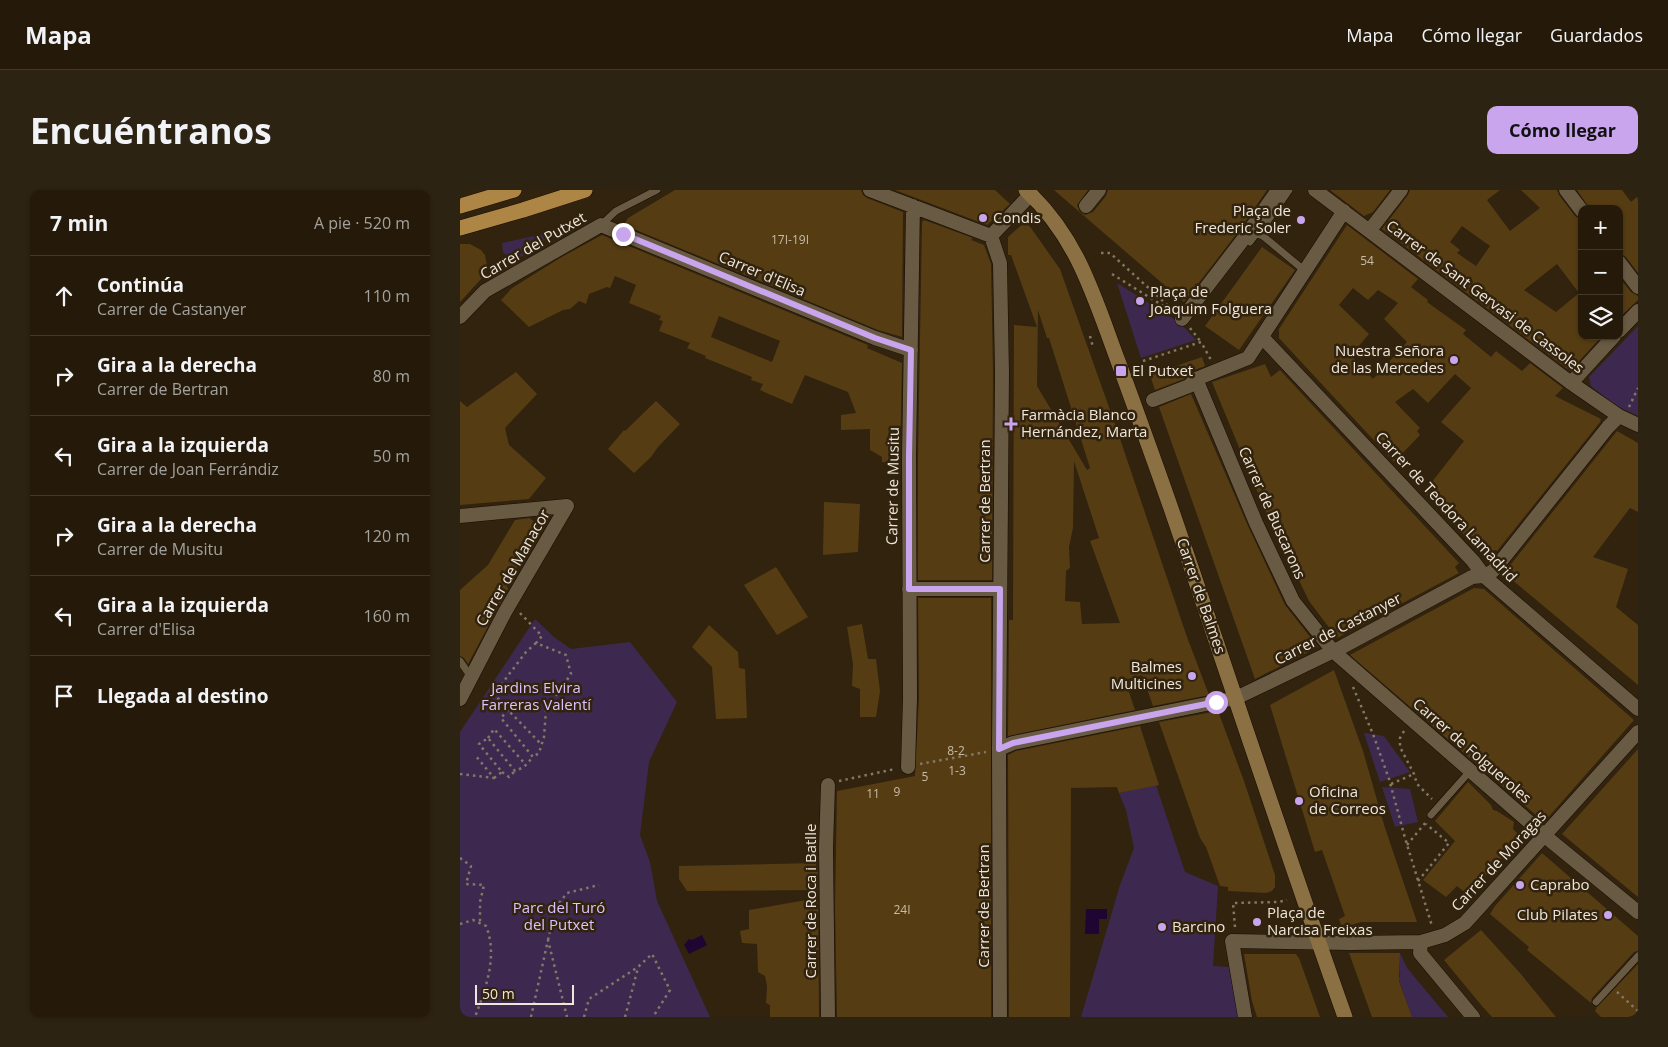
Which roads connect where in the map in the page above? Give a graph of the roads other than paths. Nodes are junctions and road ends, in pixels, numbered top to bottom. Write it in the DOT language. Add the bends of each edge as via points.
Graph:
graph roads {
  1 [pos="514,190"];
  2 [pos="585,190"];
  3 [pos="657,190"];
  4 [pos="870,190"];
  5 [pos="1099,190"];
  6 [pos="1278,190"];
  7 [pos="1289,190"];
  8 [pos="1315,190"];
  9 [pos="1401,190"];
  10 [pos="1566,190"];
  11 [pos="1028,192"];
  12 [pos="460,206"];
  13 [pos="913,206"];
  14 [pos="1086,206"];
  15 [pos="1578,206"];
  16 [pos="1344,211"];
  17 [pos="601,225"];
  18 [pos="460,228"];
  19 [pos="1370,230"];
  20 [pos="1258,234"];
  21 [pos="991,236"];
  22 [pos="1250,242"];
  23 [pos="1623,267"];
  24 [pos="1306,271"];
  25 [pos="1638,287"];
  26 [pos="1638,311"];
  27 [pos="460,317"];
  28 [pos="1182,319"];
  29 [pos="1623,327"];
  30 [pos="1262,337"];
  31 [pos="1610,340"];
  32 [pos="911,350"];
  33 [pos="1196,379"];
  34 [pos="1572,383"];
  35 [pos="1153,400"];
  36 [pos="1624,411"];
  37 [pos="1638,425"];
  38 [pos="460,516"];
  39 [pos="1484,576"];
  40 [pos="909,589"];
  41 [pos="1000,589"];
  42 [pos="1333,651"];
  43 [pos="460,661"];
  44 [pos="471,677"];
  45 [pos="1236,698"];
  46 [pos="460,699"];
  47 [pos="1638,709"];
  48 [pos="1638,732"];
  49 [pos="999,749"];
  50 [pos="908,767"];
  51 [pos="1470,770"];
  52 [pos="828,785"];
  53 [pos="1431,815"];
  54 [pos="1545,835"];
  55 [pos="1638,912"];
  56 [pos="1318,942"];
  57 [pos="1421,942"];
  58 [pos="1638,956"];
  59 [pos="1596,1002"];
  60 [pos="828,1017"];
  61 [pos="1000,1017"];
  62 [pos="1245,1017"];
  63 [pos="1345,1017"];
  64 [pos="1473,1017"];
  1 -- 12 [label="main road"];
  2 -- 18 [label="main road"];
  3 -- 17 [label="lane" via="616,211"];
  4 -- 13 [label="street"];
  5 -- 14 [label="street"];
  6 -- 28 [label="street"];
  7 -- 20 [label="lane"];
  8 -- 16 [label="street, Carrer de Sant Gervasi de Cassoles"];
  9 -- 19 [label="street"];
  10 -- 15 [label="street"];
  11 -- 21 [label="street"];
  11 -- 45 [label="main road, Carrer de Balmes" via="1063,232 1095,299 1138,413"];
  13 -- 21 [label="street"];
  13 -- 32 [label="street, Carrer de Musitu"];
  16 -- 19 [label="street, Carrer de Sant Gervasi de Cassoles"];
  16 -- 24 [label="street"];
  17 -- 27 [label="street, Carrer del Putxet" via="485,291"];
  17 -- 32 [label="street, Carrer d'Elisa"];
  19 -- 34 [label="street, Carrer de Sant Gervasi de Cassoles"];
  20 -- 22 [label="lane"];
  20 -- 24 [label="lane"];
  21 -- 41 [label="street, Carrer de Bertran" via="1000,263"];
  23 -- 25 [label="street"];
  24 -- 30 [label="street"];
  26 -- 29 [label="street"];
  30 -- 33 [label="street" via="1246,360"];
  30 -- 39 [label="street, Carrer de Teodora Lamadrid" via="1467,554"];
  31 -- 34 [label="street"];
  32 -- 40 [label="street, Carrer de Musitu"];
  33 -- 35 [label="street" via="1189,386"];
  33 -- 42 [label="street, Carrer de Buscarons" via="1256,523 1294,601"];
  34 -- 36 [label="street, Carrer de Sant Gervasi de Cassoles"];
  36 -- 37 [label="street, Carrer de Sant Gervasi de Cassoles"];
  36 -- 39 [label="street, Carrer de Castanyer" via="1493,571"];
  38 -- 44 [label="street, Carrer de Manacor" via="567,506"];
  39 -- 42 [label="street, Carrer de Castanyer" via="1472,577"];
  39 -- 47 [label="street, Carrer de Teodora Lamadrid"];
  40 -- 41 [label="street"];
  40 -- 50 [label="street, Carrer de Musitu"];
  41 -- 49 [label="street, Carrer de Bertran"];
  42 -- 45 [label="street, Carrer de Castanyer"];
  42 -- 51 [label="street, Carrer de Folgueroles"];
  43 -- 44 [label="lane"];
  44 -- 46 [label="street, Carrer de Manacor"];
  45 -- 49 [label="street, Carrer de Castanyer" via="1013,743"];
  45 -- 56 [label="main road, Carrer de Balmes"];
  48 -- 54 [label="street, Carrer de Moragas"];
  49 -- 61 [label="street, Carrer de Bertran"];
  51 -- 53 [label="lane"];
  51 -- 54 [label="street, Carrer de Folgueroles"];
  52 -- 60 [label="street, Carrer de Roca i Batlle"];
  54 -- 55 [label="street, Carrer de Folgueroles"];
  54 -- 57 [label="street, Carrer de Moragas" via="1465,924 1445,935"];
  56 -- 57 [label="street, Carrer de Moragas"];
  56 -- 62 [label="street" via="1234,935"];
  56 -- 63 [label="main road, Carrer de Balmes"];
  57 -- 64 [label="street" via="1420,953"];
  58 -- 59 [label="lane"];
}
